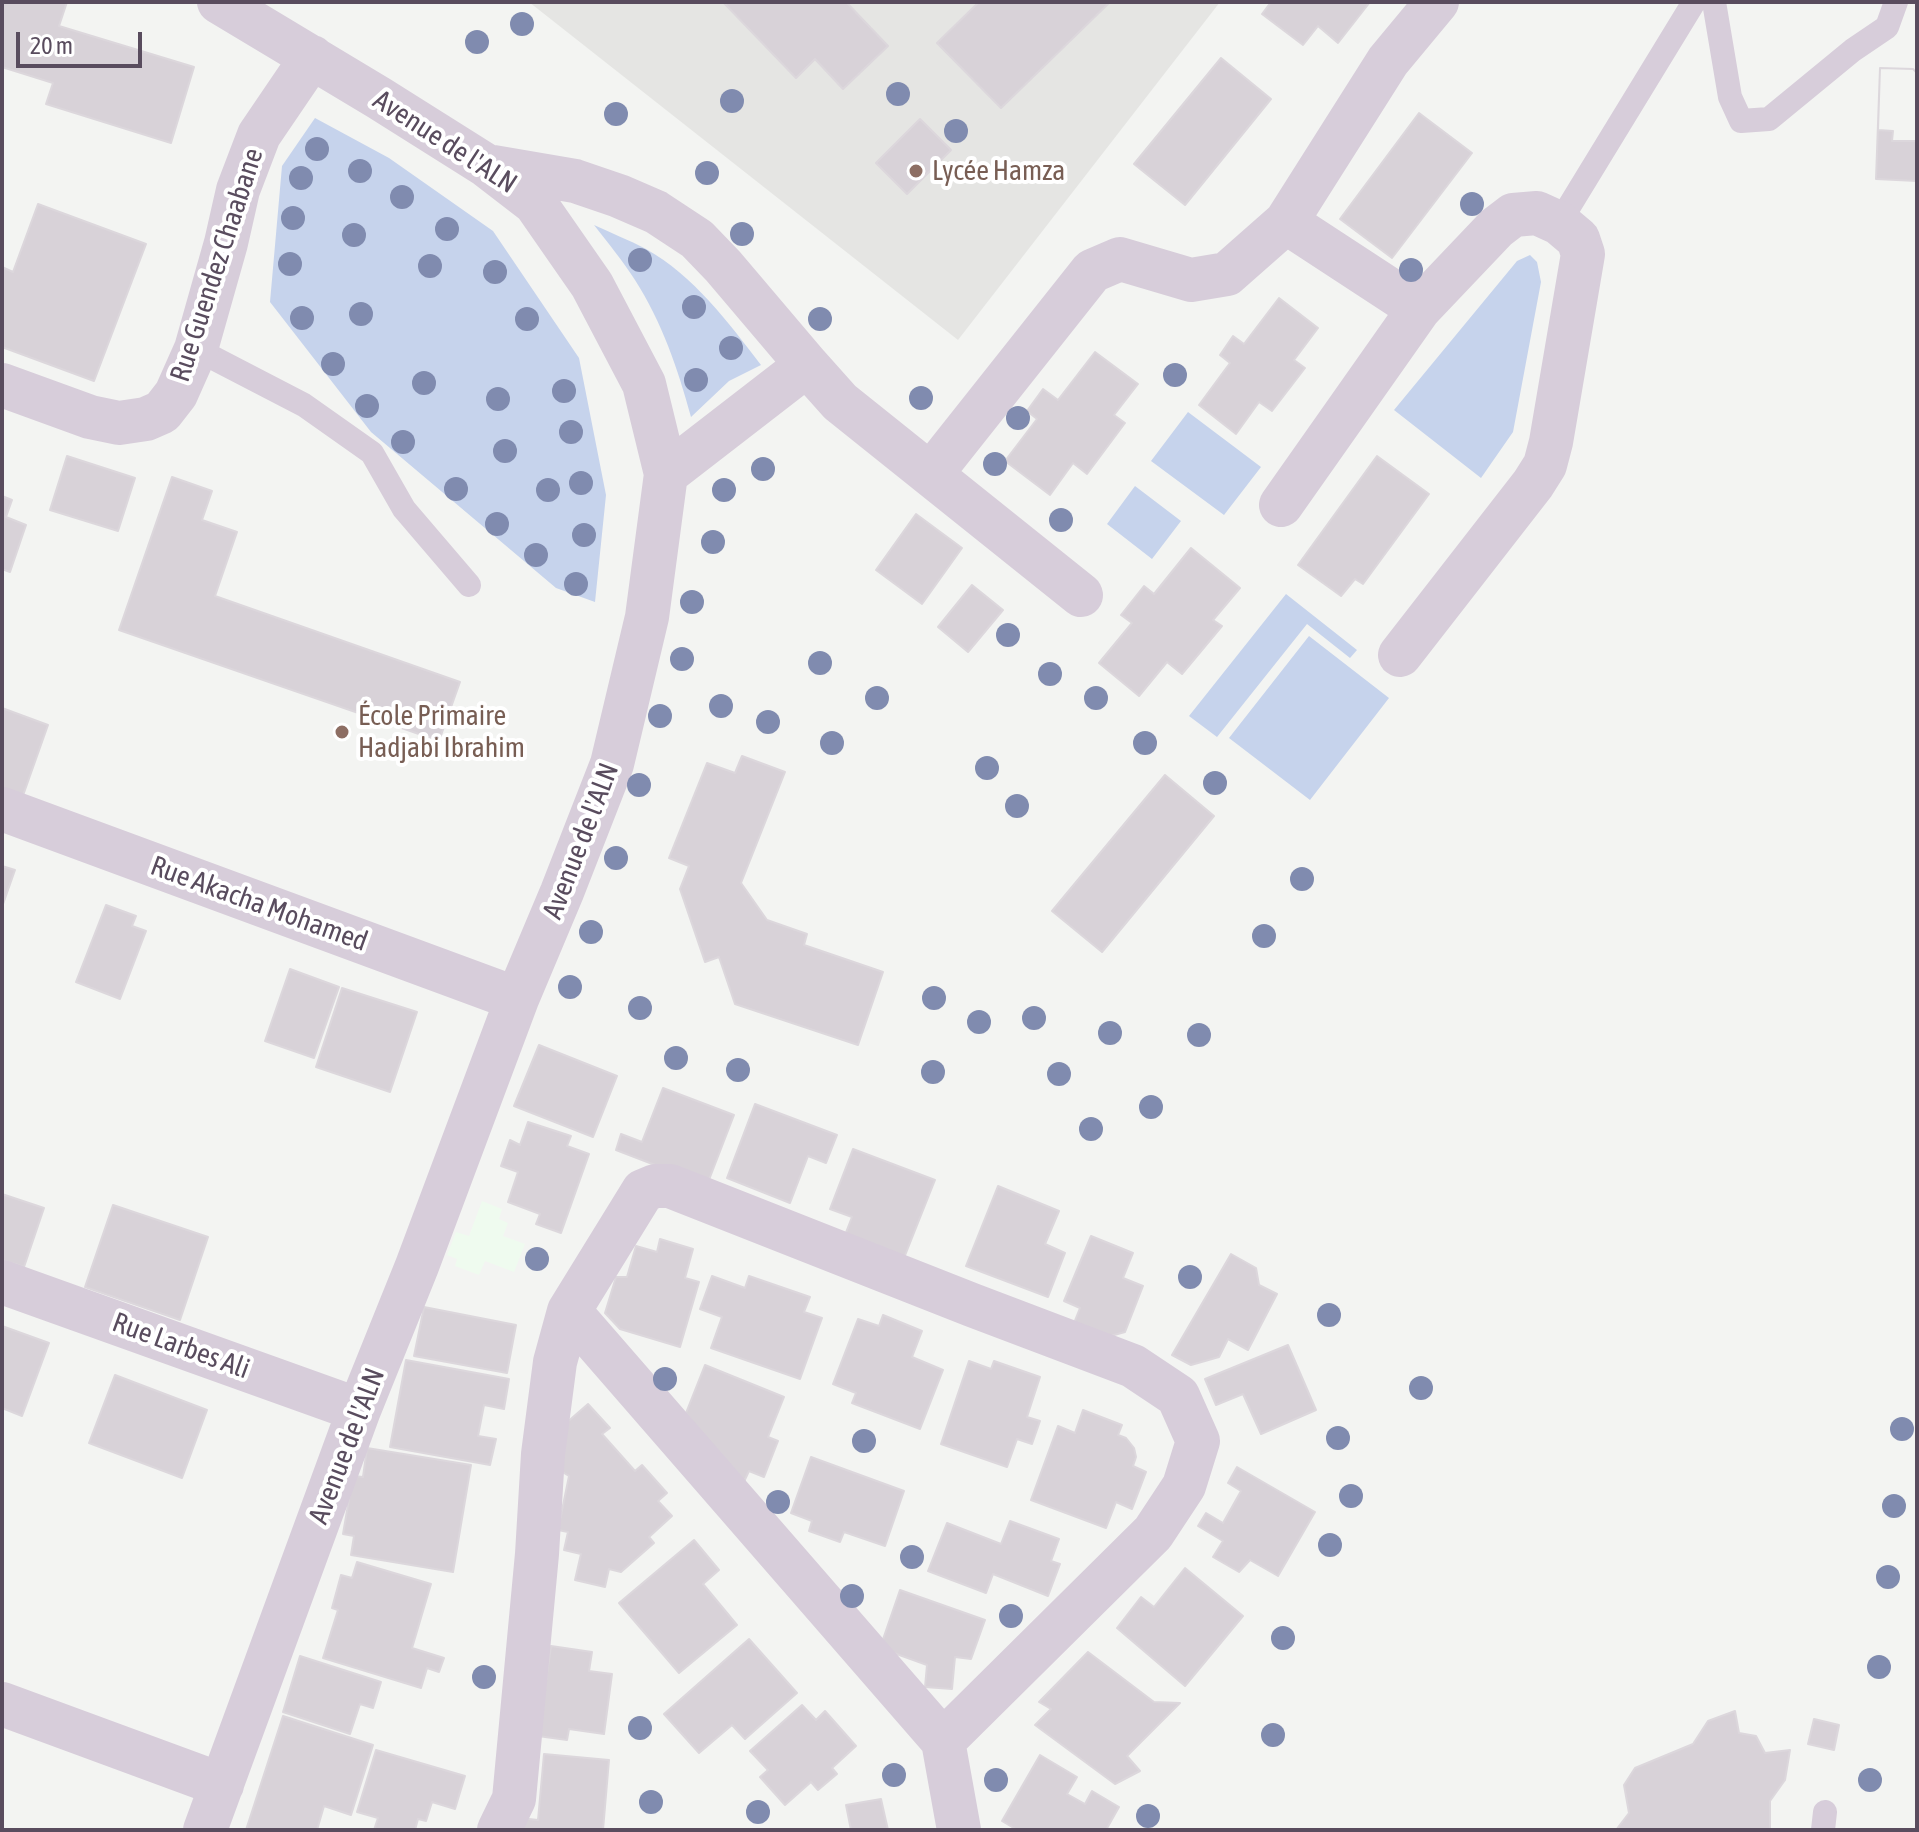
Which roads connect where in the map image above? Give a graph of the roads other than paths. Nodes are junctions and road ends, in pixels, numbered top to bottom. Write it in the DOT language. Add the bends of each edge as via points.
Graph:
graph roads {
  1 [pos="219,2"];
  2 [pos="1437,2"];
  3 [pos="1694,2"];
  4 [pos="1714,2"];
  5 [pos="1896,2"];
  6 [pos="312,57"];
  7 [pos="487,166"];
  8 [pos="1286,222"];
  9 [pos="1559,223"];
  10 [pos="1419,309"];
  11 [pos="196,349"];
  12 [pos="807,365"];
  13 [pos="2,385"];
  14 [pos="666,474"];
  15 [pos="931,474"];
  16 [pos="1281,505"];
  17 [pos="469,585"];
  18 [pos="1081,595"];
  19 [pos="1400,655"];
  20 [pos="2,809"];
  21 [pos="517,999"];
  22 [pos="2,1282"];
  23 [pos="569,1311"];
  24 [pos="359,1410"];
  25 [pos="2,1704"];
  26 [pos="943,1741"];
  27 [pos="222,1785"];
  28 [pos="205,1830"];
  29 [pos="499,1830"];
  30 [pos="959,1830"];
  1 -- 6 [label="street, Avenue de l'ALN"];
  2 -- 8 [label="street" via="1388,61"];
  3 -- 9 [label="lane"];
  4 -- 5 [label="lane" via="1730,97 1741,121 1769,119 1887,27"];
  6 -- 7 [label="street, Avenue de l'ALN"];
  6 -- 11 [label="street, Rue Guendez Chaabane" via="259,135 238,190"];
  7 -- 12 [label="street" via="575,181 656,212 697,239"];
  7 -- 14 [label="street, Avenue de l'ALN" via="535,203 592,285 644,384"];
  8 -- 10 [label="street"];
  8 -- 15 [label="street" via="1227,274 1191,280 1120,259 1092,271"];
  9 -- 10 [label="street" via="1537,213 1513,215"];
  9 -- 19 [label="street" via="1578,239 1583,254 1545,465"];
  10 -- 16 [label="street"];
  11 -- 13 [label="street, Rue Guendez Chaabane" via="176,394 162,412 146,419 119,423 90,417"];
  11 -- 17 [label="lane" via="304,405 372,453 404,509"];
  12 -- 14 [label="street"];
  12 -- 15 [label="street" via="840,402"];
  14 -- 21 [label="street, Avenue de l'ALN" via="647,617 612,764"];
  15 -- 18 [label="street"];
  20 -- 21 [label="street, Rue Akacha Mohamed"];
  21 -- 24 [label="street, Avenue de l'ALN"];
  22 -- 24 [label="street, Rue Larbes Ali"];
  23 -- 26 [label="street"];
  23 -- 26 [label="street" via="643,1191 670,1186 1133,1366 1178,1396 1198,1441 1184,1486 1153,1533"];
  23 -- 29 [label="street" via="555,1362 543,1454 514,1799"];
  24 -- 27 [label="street, Avenue de l'ALN"];
  25 -- 27 [label="street"];
  26 -- 30 [label="street"];
  27 -- 28 [label="street, Avenue de l'ALN"];
}
